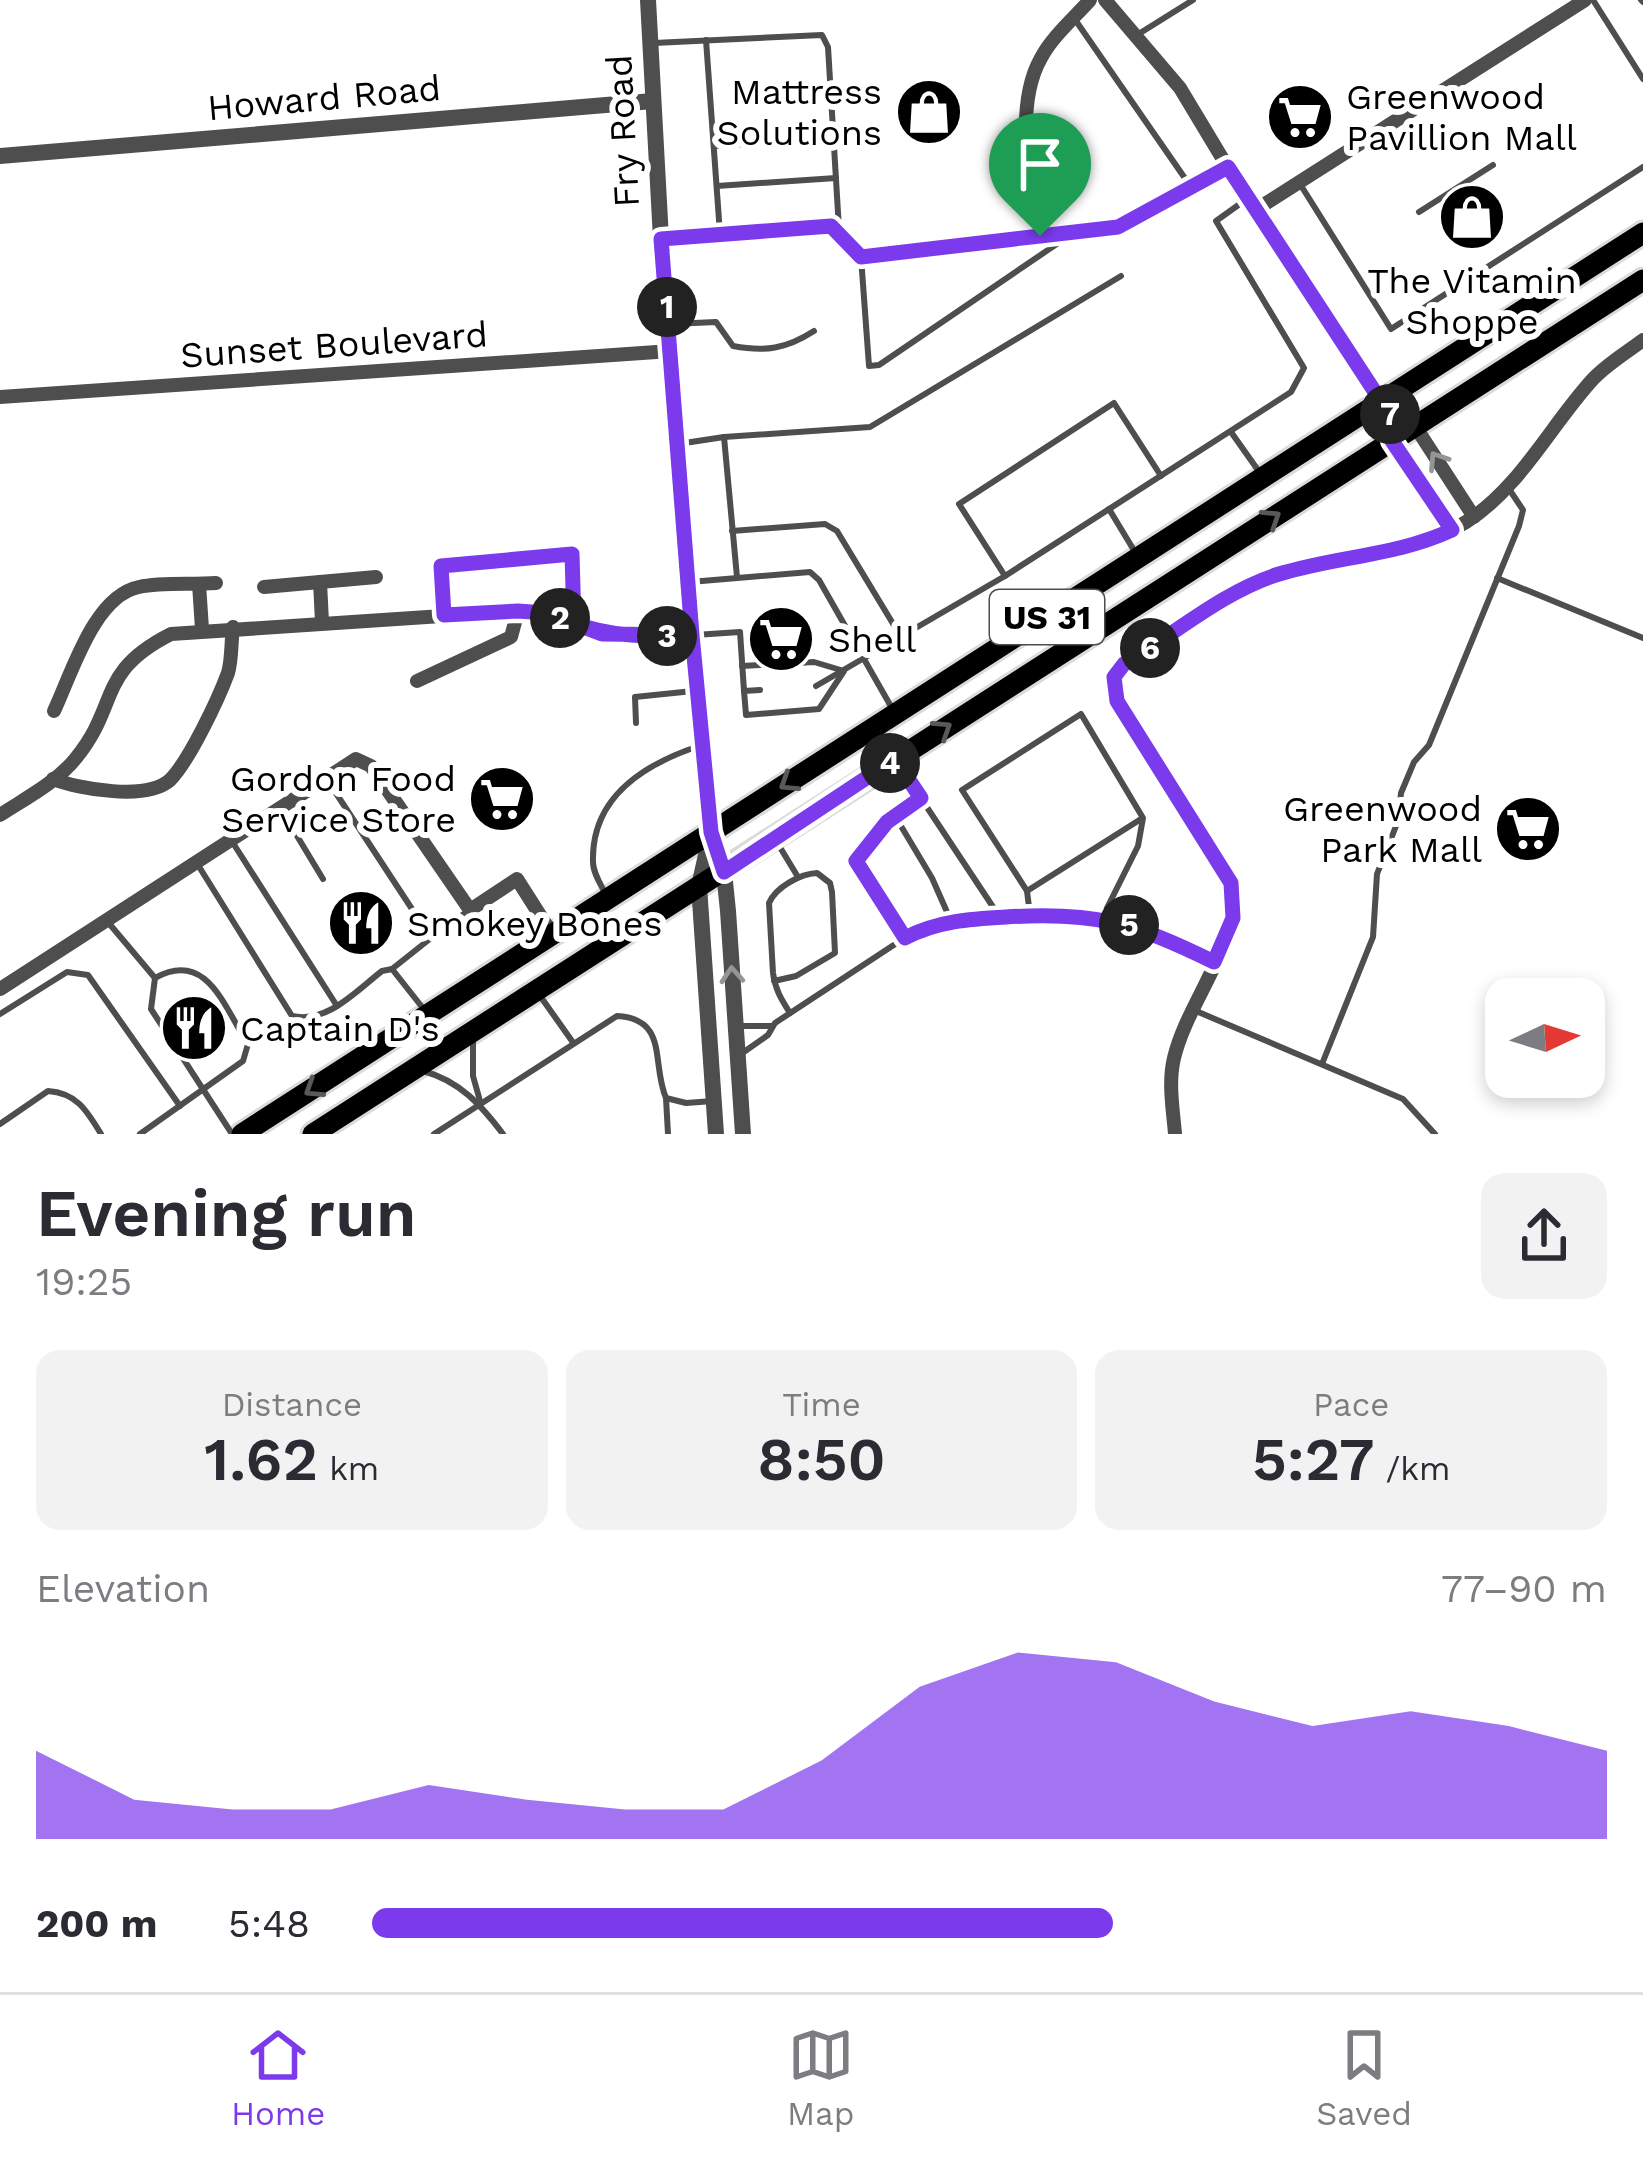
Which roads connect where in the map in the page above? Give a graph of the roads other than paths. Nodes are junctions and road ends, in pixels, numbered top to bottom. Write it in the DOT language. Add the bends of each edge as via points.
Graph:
graph roads {
  1 [pos="648,0"];
  2 [pos="1090,0"];
  3 [pos="1105,0"];
  4 [pos="1193,0"];
  5 [pos="1589,0"];
  6 [pos="1074,18"];
  7 [pos="1137,35"];
  8 [pos="706,40"];
  9 [pos="650,44"];
  10 [pos="1643,80"];
  11 [pos="653,101"];
  12 [pos="834,137"];
  13 [pos="714,146"];
  14 [pos="0,156"];
  15 [pos="1493,165"];
  16 [pos="1643,166"];
  17 [pos="1228,167"];
  18 [pos="836,178"];
  19 [pos="1299,183"];
  20 [pos="717,186"];
  21 [pos="1191,187"];
  22 [pos="1251,205"];
  23 [pos="1419,212"];
  24 [pos="1076,232"];
  25 [pos="1643,233"];
  26 [pos="721,235"];
  27 [pos="839,236"];
  28 [pos="1040,236"];
  29 [pos="661,239"];
  30 [pos="861,257"];
  31 [pos="1121,276"];
  32 [pos="1643,280"];
  33 [pos="668,324"];
  34 [pos="814,331"];
  35 [pos="1643,340"];
  36 [pos="671,351"];
  37 [pos="0,397"];
  38 [pos="1386,408"];
  39 [pos="1415,426"];
  40 [pos="1231,432"];
  41 [pos="724,437"];
  42 [pos="1392,441"];
  43 [pos="678,444"];
  44 [pos="1161,476"];
  45 [pos="1264,478"];
  46 [pos="1506,487"];
  47 [pos="1108,509"];
  48 [pos="1474,517"];
  49 [pos="1452,530"];
  50 [pos="732,531"];
  51 [pos="1139,558"];
  52 [pos="1005,576"];
  53 [pos="376,577"];
  54 [pos="736,577"];
  55 [pos="1497,578"];
  56 [pos="320,582"];
  57 [pos="216,583"];
  58 [pos="687,583"];
  59 [pos="199,584"];
  60 [pos="264,587"];
  61 [pos="518,611"];
  62 [pos="444,615"];
  63 [pos="322,622"];
  64 [pos="574,623"];
  65 [pos="232,627"];
  66 [pos="202,629"];
  67 [pos="692,635"];
  68 [pos="902,637"];
  69 [pos="1643,638"];
  70 [pos="865,659"];
  71 [pos="742,666"];
  72 [pos="844,671"];
  73 [pos="417,681"];
  74 [pos="815,686"];
  75 [pos="697,691"];
  76 [pos="744,691"];
  77 [pos="760,691"];
  78 [pos="55,711"];
  79 [pos="895,714"];
  80 [pos="636,723"];
  81 [pos="702,745"];
  82 [pos="895,759"];
  83 [pos="53,778"];
  84 [pos="326,778"];
  85 [pos="921,798"];
  86 [pos="280,808"];
  87 [pos="0,815"];
  88 [pos="895,816"];
  89 [pos="1143,818"];
  90 [pos="711,832"];
  91 [pos="774,837"];
  92 [pos="231,840"];
  93 [pos="196,862"];
  94 [pos="724,872"];
  95 [pos="798,877"];
  96 [pos="323,879"];
  97 [pos="699,886"];
  98 [pos="1028,891"];
  99 [pos="608,898"];
  100 [pos="470,910"];
  101 [pos="1030,915"];
  102 [pos="1000,917"];
  103 [pos="1102,918"];
  104 [pos="106,920"];
  105 [pos="951,921"];
  106 [pos="553,934"];
  107 [pos="431,938"];
  108 [pos="905,938"];
  109 [pos="1214,962"];
  110 [pos="392,969"];
  111 [pos="155,978"];
  112 [pos="774,981"];
  113 [pos="0,989"];
  114 [pos="536,991"];
  115 [pos="338,1006"];
  116 [pos="1192,1009"];
  117 [pos="790,1013"];
  118 [pos="0,1014"];
  119 [pos="428,1015"];
  120 [pos="736,1026"];
  121 [pos="772,1026"];
  122 [pos="473,1031"];
  123 [pos="572,1042"];
  124 [pos="738,1058"];
  125 [pos="1322,1064"];
  126 [pos="414,1069"];
  127 [pos="203,1090"];
  128 [pos="667,1098"];
  129 [pos="714,1101"];
  130 [pos="481,1105"];
  131 [pos="179,1106"];
  132 [pos="0,1124"];
  133 [pos="101,1134"];
  134 [pos="140,1134"];
  135 [pos="232,1134"];
  136 [pos="242,1134"];
  137 [pos="313,1134"];
  138 [pos="434,1134"];
  139 [pos="503,1134"];
  140 [pos="668,1134"];
  141 [pos="716,1134"];
  142 [pos="743,1134"];
  143 [pos="1175,1134"];
  144 [pos="1436,1134"];
  1 -- 9 [label="street, Fry Road"];
  2 -- 6 [label="street"];
  3 -- 7 [label="street"];
  4 -- 7 [label="lane"];
  5 -- 10 [label="lane"];
  5 -- 19 [label="street"];
  6 -- 21 [label="lane"];
  6 -- 28 [label="street" via="1040,58 1032,81 1026,140"];
  7 -- 17 [label="street"];
  8 -- 9 [label="lane"];
  8 -- 12 [label="lane" via="821,35"];
  8 -- 13 [label="lane"];
  9 -- 11 [label="street, Fry Road"];
  11 -- 14 [label="street, Howard Road"];
  11 -- 29 [label="street, Fry Road"];
  12 -- 13 [label="lane"];
  12 -- 18 [label="lane"];
  13 -- 20 [label="lane"];
  15 -- 23 [label="lane"];
  16 -- 19 [label="lane" via="1391,329"];
  17 -- 21 [label="street"];
  17 -- 22 [label="street"];
  18 -- 20 [label="lane"];
  18 -- 27 [label="lane"];
  19 -- 22 [label="street"];
  20 -- 26 [label="lane"];
  21 -- 24 [label="street" via="1118,227"];
  22 -- 38 [label="street"];
  22 -- 40 [label="lane" via="1216,221 1304,368 1291,392"];
  24 -- 28 [label="street"];
  24 -- 30 [label="lane" via="869,366"];
  25 -- 38 [label="main road, US 31"];
  26 -- 27 [label="street" via="831,226"];
  26 -- 29 [label="street"];
  27 -- 30 [label="street"];
  28 -- 30 [label="street"];
  29 -- 33 [label="street, Fry Road"];
  31 -- 41 [label="lane" via="870,427"];
  32 -- 39 [label="main road, US 31"];
  33 -- 34 [label="lane" via="716,322 733,346 764,352"];
  33 -- 36 [label="street, Fry Road"];
  35 -- 46 [label="street" via="1594,377"];
  36 -- 37 [label="street, Sunset Boulevard"];
  36 -- 43 [label="street, Fry Road"];
  38 -- 39 [label="street"];
  38 -- 42 [label="street"];
  38 -- 45 [label="main road, US 31"];
  39 -- 42 [label="main road, US 31"];
  48 -- 39 [label="street, one-way"];
  40 -- 44 [label="lane"];
  40 -- 45 [label="lane"];
  41 -- 43 [label="lane"];
  41 -- 50 [label="lane"];
  42 -- 49 [label="street"];
  82 -- 42 [label="main road, US 31, one-way"];
  43 -- 58 [label="street, Fry Road"];
  44 -- 47 [label="lane"];
  44 -- 52 [label="lane" via="1114,403 959,504"];
  45 -- 51 [label="main road, US 31"];
  46 -- 48 [label="street"];
  46 -- 55 [label="lane" via="1523,510"];
  47 -- 51 [label="lane"];
  47 -- 52 [label="lane"];
  48 -- 49 [label="street"];
  49 -- 109 [label="street" via="1246,586 1114,677 1117,701 1231,883 1233,918"];
  50 -- 54 [label="lane"];
  50 -- 68 [label="lane" via="825,524 837,531"];
  51 -- 79 [label="main road, US 31"];
  52 -- 68 [label="lane"];
  53 -- 56 [label="street"];
  54 -- 58 [label="lane"];
  54 -- 70 [label="lane" via="810,572"];
  55 -- 69 [label="lane"];
  55 -- 125 [label="lane" via="1402,793 1377,874 1373,937"];
  56 -- 60 [label="street"];
  56 -- 63 [label="street"];
  57 -- 59 [label="street"];
  58 -- 67 [label="street, Fry Road"];
  59 -- 66 [label="street"];
  59 -- 78 [label="street" via="114,596"];
  61 -- 62 [label="street"];
  61 -- 64 [label="street"];
  61 -- 73 [label="street" via="511,637"];
  62 -- 63 [label="street"];
  62 -- 64 [label="street" via="441,566 572,554"];
  63 -- 65 [label="street"];
  64 -- 67 [label="street" via="602,634"];
  65 -- 66 [label="street"];
  65 -- 83 [label="street" via="229,670 168,782 81,790"];
  66 -- 83 [label="street" via="140,650 117,675 75,759"];
  67 -- 71 [label="lane" via="740,632"];
  67 -- 75 [label="street, Fry Road"];
  68 -- 70 [label="lane"];
  70 -- 72 [label="lane"];
  70 -- 79 [label="lane"];
  71 -- 72 [label="lane" via="814,662"];
  71 -- 76 [label="lane"];
  72 -- 74 [label="lane"];
  72 -- 76 [label="lane" via="819,709 746,716"];
  75 -- 80 [label="lane" via="634,697"];
  75 -- 81 [label="street, Fry Road"];
  76 -- 77 [label="lane"];
  79 -- 90 [label="main road, US 31, one-way"];
  81 -- 90 [label="street, Fry Road"];
  81 -- 99 [label="lane" via="620,786 592,866"];
  82 -- 85 [label="lane"];
  82 -- 91 [label="main road, US 31"];
  83 -- 87 [label="street"];
  84 -- 86 [label="street"];
  84 -- 100 [label="street" via="356,759 371,766"];
  84 -- 107 [label="lane"];
  85 -- 88 [label="lane"];
  85 -- 102 [label="lane"];
  86 -- 92 [label="street"];
  86 -- 96 [label="lane"];
  88 -- 105 [label="lane"];
  88 -- 108 [label="lane" via="856,861"];
  89 -- 98 [label="lane"];
  89 -- 98 [label="lane" via="1081,714 962,790"];
  89 -- 103 [label="lane"];
  90 -- 94 [label="street, Fry Road"];
  90 -- 97 [label="street, Fry Road"];
  90 -- 99 [label="main road, US 31"];
  91 -- 94 [label="main road, US 31"];
  91 -- 95 [label="lane"];
  92 -- 93 [label="street"];
  92 -- 115 [label="lane"];
  93 -- 104 [label="street"];
  93 -- 115 [label="lane" via="292,1016"];
  94 -- 97 [label="main road, US 31"];
  120 -- 94 [label="street, Fry Road, one-way"];
  95 -- 112 [label="lane" via="769,904"];
  95 -- 112 [label="lane" via="817,873 830,883 835,953"];
  97 -- 114 [label="main road, US 31"];
  97 -- 129 [label="street, Fry Road"];
  98 -- 101 [label="lane"];
  99 -- 106 [label="main road, US 31"];
  100 -- 106 [label="street" via="517,879"];
  100 -- 107 [label="lane"];
  101 -- 102 [label="lane"];
  101 -- 103 [label="lane"];
  102 -- 105 [label="lane"];
  103 -- 109 [label="lane"];
  104 -- 111 [label="lane"];
  104 -- 113 [label="street"];
  105 -- 108 [label="lane"];
  106 -- 119 [label="main road, US 31"];
  107 -- 110 [label="lane"];
  108 -- 117 [label="lane"];
  109 -- 116 [label="street"];
  110 -- 115 [label="lane"];
  110 -- 119 [label="lane"];
  111 -- 127 [label="lane" via="151,1010"];
  111 -- 127 [label="lane" via="174,968 206,979 248,1044 243,1061"];
  112 -- 117 [label="lane"];
  114 -- 122 [label="main road, US 31"];
  114 -- 123 [label="lane"];
  116 -- 125 [label="lane"];
  116 -- 143 [label="street" via="1172,1072"];
  117 -- 121 [label="lane"];
  118 -- 131 [label="lane" via="67,972 88,975"];
  119 -- 136 [label="main road, US 31, one-way"];
  120 -- 121 [label="lane"];
  120 -- 124 [label="street, Fry Road"];
  121 -- 124 [label="lane"];
  122 -- 126 [label="main road, US 31"];
  122 -- 130 [label="lane"];
  123 -- 128 [label="lane" via="617,1016 647,1024"];
  123 -- 130 [label="lane"];
  124 -- 142 [label="street, Fry Road"];
  125 -- 144 [label="lane" via="1403,1099"];
  126 -- 130 [label="lane" via="444,1077"];
  126 -- 137 [label="main road, US 31"];
  127 -- 131 [label="lane"];
  127 -- 135 [label="lane"];
  128 -- 129 [label="lane"];
  128 -- 140 [label="lane"];
  129 -- 141 [label="street, Fry Road"];
  130 -- 138 [label="lane"];
  130 -- 139 [label="lane"];
  131 -- 134 [label="lane"];
  132 -- 133 [label="lane" via="56,1091 81,1102"];
}
